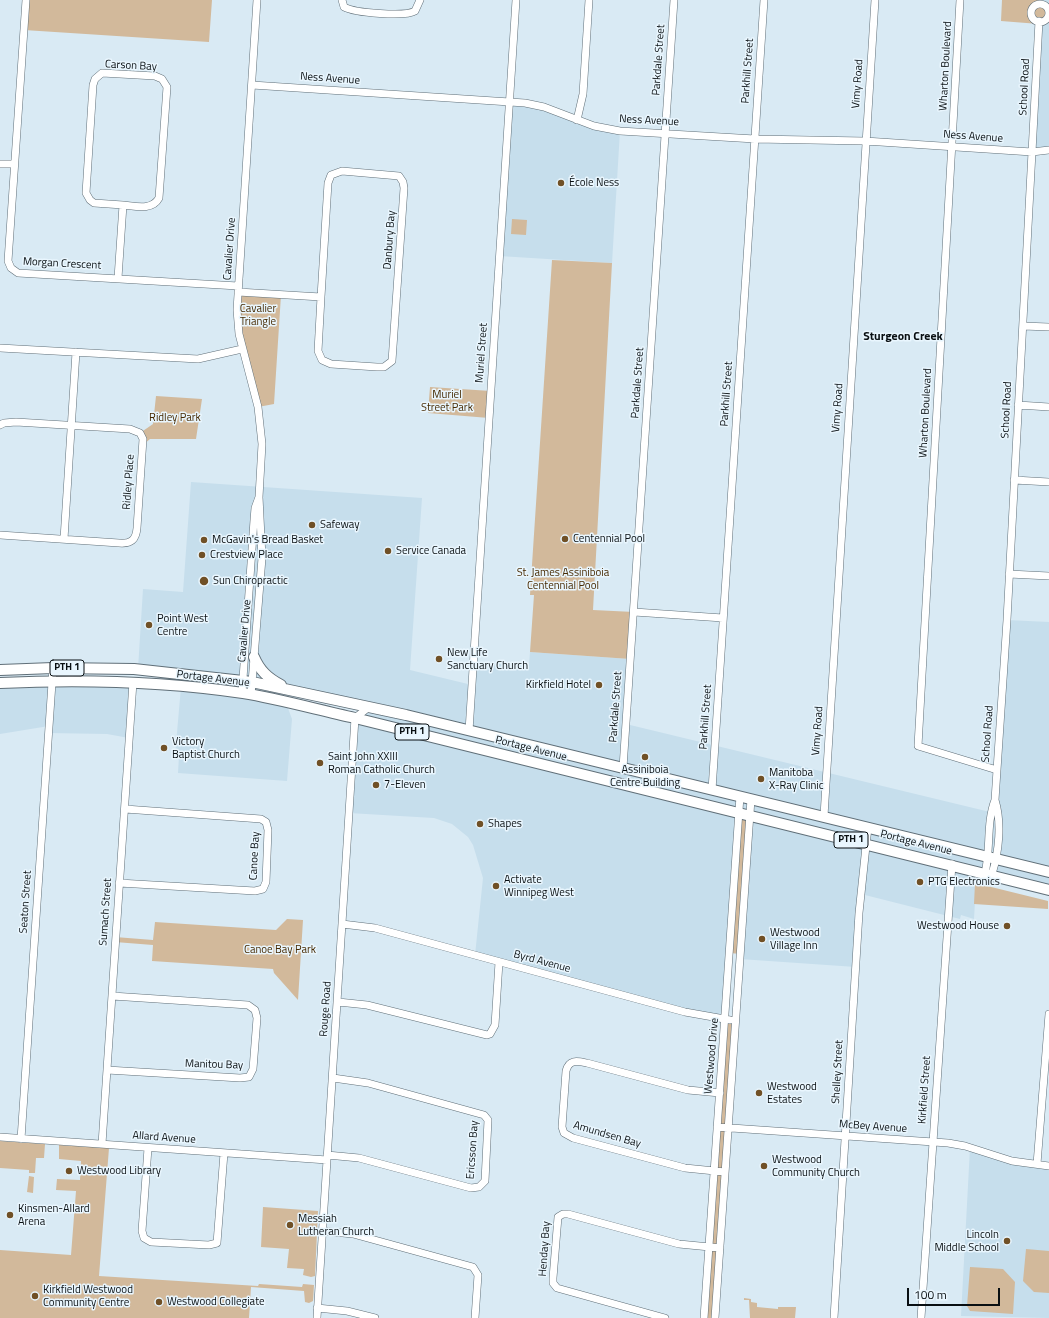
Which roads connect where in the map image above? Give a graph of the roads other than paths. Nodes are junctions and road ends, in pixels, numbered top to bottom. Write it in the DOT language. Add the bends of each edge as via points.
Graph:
graph roads {
  1 [pos="26,0"];
  2 [pos="257,0"];
  3 [pos="342,0"];
  4 [pos="420,0"];
  5 [pos="516,0"];
  6 [pos="590,0"];
  7 [pos="674,0"];
  8 [pos="764,0"];
  9 [pos="875,0"];
  10 [pos="960,0"];
  11 [pos="1039,21"];
  12 [pos="252,85"];
  13 [pos="509,102"];
  14 [pos="577,120"];
  15 [pos="666,133"];
  16 [pos="755,139"];
  17 [pos="865,141"];
  18 [pos="952,146"];
  19 [pos="1049,150"];
  20 [pos="1032,152"];
  21 [pos="0,164"];
  22 [pos="14,164"];
  23 [pos="123,205"];
  24 [pos="118,278"];
  25 [pos="238,289"];
  26 [pos="321,297"];
  27 [pos="1023,326"];
  28 [pos="1049,327"];
  29 [pos="0,348"];
  30 [pos="242,349"];
  31 [pos="76,352"];
  32 [pos="1018,405"];
  33 [pos="1049,407"];
  34 [pos="0,425"];
  35 [pos="71,426"];
  36 [pos="1014,480"];
  37 [pos="1049,482"];
  38 [pos="259,497"];
  39 [pos="0,535"];
  40 [pos="64,539"];
  41 [pos="1009,574"];
  42 [pos="1049,576"];
  43 [pos="634,612"];
  44 [pos="724,618"];
  45 [pos="254,657"];
  46 [pos="53,668"];
  47 [pos="0,670"];
  48 [pos="52,681"];
  49 [pos="133,682"];
  50 [pos="248,682"];
  51 [pos="0,683"];
  52 [pos="289,690"];
  53 [pos="247,694"];
  54 [pos="359,705"];
  55 [pos="369,707"];
  56 [pos="338,714"];
  57 [pos="356,718"];
  58 [pos="469,730"];
  59 [pos="623,768"];
  60 [pos="997,770"];
  61 [pos="712,790"];
  62 [pos="740,796"];
  63 [pos="751,799"];
  64 [pos="125,809"];
  65 [pos="739,812"];
  66 [pos="750,815"];
  67 [pos="824,816"];
  68 [pos="868,827"];
  69 [pos="867,844"];
  70 [pos="993,858"];
  71 [pos="952,864"];
  72 [pos="1049,872"];
  73 [pos="988,874"];
  74 [pos="119,883"];
  75 [pos="1049,890"];
  76 [pos="342,924"];
  77 [pos="499,962"];
  78 [pos="112,996"];
  79 [pos="338,1002"];
  80 [pos="1049,1014"];
  81 [pos="726,1019"];
  82 [pos="736,1021"];
  83 [pos="107,1070"];
  84 [pos="333,1078"];
  85 [pos="720,1093"];
  86 [pos="717,1127"];
  87 [pos="728,1128"];
  88 [pos="846,1136"];
  89 [pos="0,1137"];
  90 [pos="21,1138"];
  91 [pos="933,1142"];
  92 [pos="102,1144"];
  93 [pos="148,1148"];
  94 [pos="224,1153"];
  95 [pos="327,1157"];
  96 [pos="1037,1164"];
  97 [pos="1049,1166"];
  98 [pos="714,1171"];
  99 [pos="725,1172"];
  100 [pos="322,1231"];
  101 [pos="709,1247"];
  102 [pos="720,1248"];
  103 [pos="317,1308"];
  104 [pos="317,1318"];
  105 [pos="375,1318"];
  106 [pos="475,1318"];
  107 [pos="664,1318"];
  108 [pos="704,1318"];
  109 [pos="715,1318"];
  110 [pos="834,1318"];
  111 [pos="921,1318"];
  1 -- 22 [label="street, Morgan Crescent"];
  2 -- 12 [label="street, Cavalier Drive"];
  3 -- 4 [label="street" via="344,6 354,11 407,14 418,8"];
  5 -- 13 [label="street, Muriel Street"];
  6 -- 14 [label="street" via="583,94"];
  7 -- 15 [label="street, Parkdale Street"];
  8 -- 16 [label="street, Parkhill Street"];
  9 -- 17 [label="street, Vimy Road"];
  10 -- 18 [label="street, Wharton Boulevard"];
  11 -- 20 [label="street, School Road"];
  12 -- 13 [label="street, Ness Avenue"];
  12 -- 25 [label="street, Cavalier Drive"];
  13 -- 14 [label="street, Ness Avenue" via="539,106"];
  13 -- 58 [label="street, Muriel Street"];
  14 -- 15 [label="street, Ness Avenue" via="612,130"];
  15 -- 16 [label="street, Ness Avenue"];
  15 -- 43 [label="street, Parkdale Street"];
  16 -- 17 [label="street, Ness Avenue"];
  16 -- 44 [label="street, Parkhill Street"];
  17 -- 18 [label="street, Ness Avenue"];
  17 -- 67 [label="street, Vimy Road"];
  18 -- 20 [label="street, Ness Avenue"];
  18 -- 60 [label="street, Wharton Boulevard" via="918,746"];
  19 -- 20 [label="street, Ness Avenue"];
  20 -- 27 [label="street, School Road"];
  21 -- 22 [label="street"];
  22 -- 24 [label="street, Morgan Crescent" via="8,261 11,268 18,273"];
  23 -- 23 [label="street, Carson Bay" via="94,203 86,193 93,85 95,79 102,74 155,76 162,79 167,87 160,198 150,206"];
  23 -- 24 [label="street"];
  24 -- 25 [label="street, Morgan Crescent"];
  25 -- 26 [label="street"];
  25 -- 30 [label="street, Cavalier Drive" via="237,321"];
  26 -- 26 [label="street, Danbury Bay" via="328,183 331,176 342,171 399,176 404,188 392,361 384,367 377,367 331,364 322,360 318,351"];
  27 -- 28 [label="street"];
  27 -- 32 [label="street, School Road"];
  29 -- 31 [label="street"];
  30 -- 31 [label="street" via="198,359"];
  30 -- 38 [label="street, Cavalier Drive" via="258,407 261,435"];
  31 -- 35 [label="street"];
  32 -- 33 [label="street"];
  32 -- 36 [label="street, School Road"];
  34 -- 35 [label="street, Ridley Place" via="16,422"];
  35 -- 40 [label="street"];
  35 -- 40 [label="street, Ridley Place" via="134,430 142,436 138,528 133,540 124,543"];
  36 -- 37 [label="street"];
  36 -- 41 [label="street, School Road"];
  38 -- 45 [label="street, Cavalier Drive" via="262,558"];
  38 -- 50 [label="street, Cavalier Drive" via="254,520"];
  39 -- 40 [label="street, Ridley Place"];
  41 -- 42 [label="street"];
  41 -- 60 [label="street, School Road"];
  43 -- 44 [label="street"];
  43 -- 59 [label="street, Parkdale Street"];
  44 -- 61 [label="street, Parkhill Street"];
  45 -- 50 [label="street, Cavalier Drive"];
  45 -- 52 [label="highway" via="259,668 267,676"];
  46 -- 47 [label="highway, Portage Avenue / PTH 1"];
  46 -- 48 [label="street, Seaton Street"];
  46 -- 50 [label="highway, Portage Avenue / PTH 1" via="134,669"];
  48 -- 49 [label="highway, Portage Avenue / PTH 1"];
  48 -- 51 [label="highway, Portage Avenue / PTH 1"];
  48 -- 90 [label="street, Seaton Street"];
  49 -- 53 [label="highway, Portage Avenue / PTH 1"];
  49 -- 64 [label="street, Sumach Street"];
  50 -- 52 [label="highway, Portage Avenue / PTH 1"];
  50 -- 53 [label="street, Cavalier Drive"];
  52 -- 54 [label="highway, Portage Avenue / PTH 1"];
  53 -- 56 [label="highway, Portage Avenue / PTH 1"];
  54 -- 55 [label="highway, Portage Avenue / PTH 1"];
  54 -- 56 [label="highway"];
  55 -- 57 [label="street"];
  55 -- 58 [label="highway, Portage Avenue / PTH 1"];
  56 -- 57 [label="highway, Portage Avenue / PTH 1"];
  57 -- 65 [label="highway, Portage Avenue / PTH 1"];
  57 -- 76 [label="street, Rouge Road"];
  58 -- 59 [label="highway, Portage Avenue / PTH 1"];
  59 -- 61 [label="highway, Portage Avenue / PTH 1"];
  60 -- 70 [label="street, School Road" via="995,800 999,813"];
  61 -- 62 [label="highway, Portage Avenue / PTH 1"];
  62 -- 63 [label="highway, Portage Avenue / PTH 1"];
  62 -- 65 [label="street, Westwood Drive"];
  63 -- 66 [label="street, Westwood Drive"];
  63 -- 67 [label="highway, Portage Avenue / PTH 1"];
  64 -- 74 [label="street, Sumach Street"];
  64 -- 74 [label="street, Canoe Bay" via="262,819 266,822 268,830 266,882 262,889 254,891"];
  65 -- 66 [label="highway, Portage Avenue / PTH 1"];
  65 -- 81 [label="street, Westwood Drive"];
  66 -- 69 [label="highway, Portage Avenue / PTH 1"];
  66 -- 82 [label="street, Westwood Drive"];
  67 -- 68 [label="highway, Portage Avenue / PTH 1"];
  68 -- 69 [label="street, Shelley Street"];
  68 -- 70 [label="highway, Portage Avenue / PTH 1"];
  69 -- 71 [label="highway, Portage Avenue / PTH 1"];
  69 -- 88 [label="street, Shelley Street" via="859,921"];
  70 -- 72 [label="highway, Portage Avenue / PTH 1"];
  70 -- 73 [label="street, School Road"];
  71 -- 73 [label="highway, Portage Avenue / PTH 1"];
  71 -- 91 [label="street, Kirkfield Street"];
  73 -- 75 [label="highway, Portage Avenue / PTH 1"];
  74 -- 78 [label="street, Sumach Street"];
  76 -- 77 [label="street, Byrd Avenue" via="375,928"];
  76 -- 79 [label="street, Rouge Road"];
  77 -- 79 [label="street" via="495,1025 487,1035 367,1005"];
  77 -- 81 [label="street, Byrd Avenue" via="685,1012"];
  78 -- 83 [label="street, Sumach Street"];
  78 -- 83 [label="street, Manitou Bay" via="248,1005 255,1010 257,1018 253,1069 249,1077"];
  79 -- 84 [label="street, Rouge Road"];
  80 -- 96 [label="street"];
  81 -- 82 [label="street, Byrd Avenue"];
  81 -- 85 [label="street, Westwood Drive"];
  82 -- 87 [label="street, Westwood Drive"];
  83 -- 92 [label="street, Sumach Street"];
  84 -- 95 [label="street, Rouge Road"];
  84 -- 95 [label="street, Ericsson Bay" via="368,1083 484,1115 488,1120 485,1179 482,1186 470,1188 359,1158"];
  85 -- 86 [label="street, Westwood Drive"];
  85 -- 98 [label="street, Amundsen Bay" via="693,1092 578,1061 568,1064 566,1071 562,1126 567,1135 686,1168"];
  86 -- 87 [label="street, McBey Avenue"];
  86 -- 98 [label="street, Westwood Drive"];
  87 -- 88 [label="street, McBey Avenue"];
  87 -- 99 [label="street, Westwood Drive"];
  88 -- 91 [label="street, McBey Avenue"];
  88 -- 110 [label="street, Shelley Street"];
  89 -- 90 [label="street, Allard Avenue"];
  90 -- 92 [label="street, Allard Avenue"];
  91 -- 96 [label="street, McBey Avenue" via="960,1145 1006,1160"];
  91 -- 111 [label="street, Kirkfield Street"];
  92 -- 93 [label="street, Allard Avenue"];
  93 -- 94 [label="street, Allard Avenue"];
  93 -- 94 [label="street" via="142,1234 145,1239 151,1242 209,1246 217,1243"];
  94 -- 95 [label="street, Allard Avenue"];
  95 -- 100 [label="street, Rouge Road"];
  96 -- 97 [label="street, McBey Avenue"];
  98 -- 99 [label="street, Amundsen Bay"];
  98 -- 101 [label="street, Westwood Drive"];
  99 -- 102 [label="street, Westwood Drive"];
  100 -- 103 [label="street, Rouge Road"];
  100 -- 106 [label="street" via="359,1236 473,1267 478,1275"];
  101 -- 102 [label="street, Henday Bay"];
  101 -- 107 [label="street, Henday Bay" via="679,1244 568,1214 558,1217 553,1278 555,1287"];
  101 -- 108 [label="street, Westwood Drive"];
  102 -- 109 [label="street, Westwood Drive"];
  103 -- 104 [label="street, Rouge Road"];
  103 -- 105 [label="street" via="347,1311"];
}
